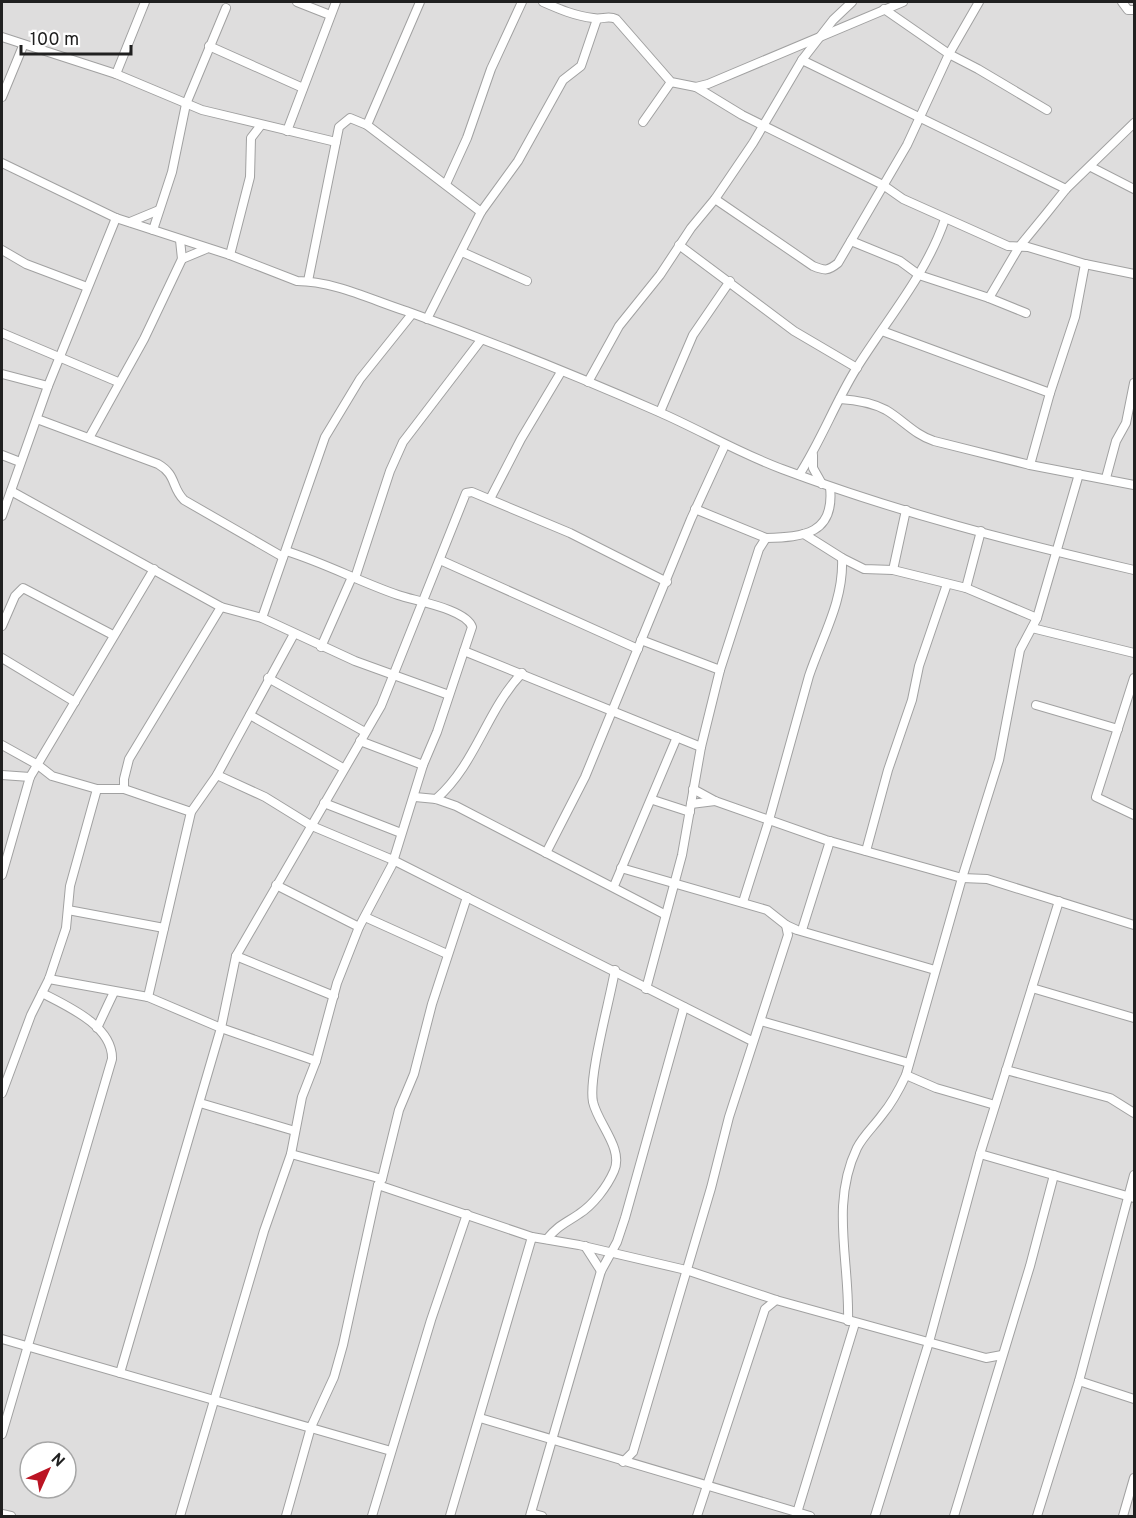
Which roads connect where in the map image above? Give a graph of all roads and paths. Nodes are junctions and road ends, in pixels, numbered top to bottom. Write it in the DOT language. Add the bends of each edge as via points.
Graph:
graph roads {
  1 [pos="145,2"];
  2 [pos="297,2"];
  3 [pos="336,2"];
  4 [pos="420,2"];
  5 [pos="522,2"];
  6 [pos="543,2"];
  7 [pos="852,2"];
  8 [pos="903,2"];
  9 [pos="979,2"];
  10 [pos="1122,2"];
  11 [pos="226,8"];
  12 [pos="884,9"];
  13 [pos="1134,10"];
  14 [pos="330,15"];
  15 [pos="597,19"];
  16 [pos="821,34"];
  17 [pos="2,37"];
  18 [pos="23,46"];
  19 [pos="209,46"];
  20 [pos="948,54"];
  21 [pos="802,60"];
  22 [pos="116,74"];
  23 [pos="671,82"];
  24 [pos="696,87"];
  25 [pos="303,88"];
  26 [pos="2,97"];
  27 [pos="186,104"];
  28 [pos="1047,110"];
  29 [pos="920,119"];
  30 [pos="643,122"];
  31 [pos="1134,123"];
  32 [pos="261,125"];
  33 [pos="367,125"];
  34 [pos="764,125"];
  35 [pos="286,131"];
  36 [pos="336,142"];
  37 [pos="2,163"];
  38 [pos="1091,167"];
  39 [pos="446,184"];
  40 [pos="883,185"];
  41 [pos="1066,189"];
  42 [pos="1134,189"];
  43 [pos="716,199"];
  44 [pos="159,210"];
  45 [pos="481,212"];
  46 [pos="117,218"];
  47 [pos="945,219"];
  48 [pos="130,222"];
  49 [pos="153,230"];
  50 [pos="1033,231"];
  51 [pos="180,240"];
  52 [pos="851,241"];
  53 [pos="679,245"];
  54 [pos="1019,248"];
  55 [pos="206,249"];
  56 [pos="2,250"];
  57 [pos="1040,250"];
  58 [pos="462,252"];
  59 [pos="230,255"];
  60 [pos="182,259"];
  61 [pos="1085,264"];
  62 [pos="1134,274"];
  63 [pos="919,275"];
  64 [pos="308,281"];
  65 [pos="527,281"];
  66 [pos="730,281"];
  67 [pos="87,288"];
  68 [pos="989,298"];
  69 [pos="412,314"];
  70 [pos="1026,314"];
  71 [pos="427,319"];
  72 [pos="882,331"];
  73 [pos="2,333"];
  74 [pos="481,340"];
  75 [pos="60,356"];
  76 [pos="857,368"];
  77 [pos="561,372"];
  78 [pos="2,374"];
  79 [pos="118,382"];
  80 [pos="588,382"];
  81 [pos="1134,383"];
  82 [pos="48,386"];
  83 [pos="1050,393"];
  84 [pos="840,399"];
  85 [pos="660,412"];
  86 [pos="37,419"];
  87 [pos="89,438"];
  88 [pos="725,446"];
  89 [pos="813,454"];
  90 [pos="2,455"];
  91 [pos="20,462"];
  92 [pos="1030,465"];
  93 [pos="1079,474"];
  94 [pos="800,475"];
  95 [pos="1106,478"];
  96 [pos="1134,485"];
  97 [pos="826,486"];
  98 [pos="11,491"];
  99 [pos="490,500"];
  100 [pos="695,509"];
  101 [pos="906,510"];
  102 [pos="2,516"];
  103 [pos="817,530"];
  104 [pos="981,531"];
  105 [pos="752,532"];
  106 [pos="804,534"];
  107 [pos="766,538"];
  108 [pos="818,545"];
  109 [pos="759,549"];
  110 [pos="1056,552"];
  111 [pos="285,554"];
  112 [pos="842,558"];
  113 [pos="440,560"];
  114 [pos="154,569"];
  115 [pos="893,570"];
  116 [pos="1134,570"];
  117 [pos="354,578"];
  118 [pos="667,582"];
  119 [pos="947,584"];
  120 [pos="966,588"];
  121 [pos="423,602"];
  122 [pos="221,607"];
  123 [pos="262,618"];
  124 [pos="1037,618"];
  125 [pos="2,627"];
  126 [pos="1032,628"];
  127 [pos="294,634"];
  128 [pos="113,635"];
  129 [pos="639,644"];
  130 [pos="321,647"];
  131 [pos="464,651"];
  132 [pos="1134,653"];
  133 [pos="2,658"];
  134 [pos="720,670"];
  135 [pos="522,674"];
  136 [pos="394,675"];
  137 [pos="268,678"];
  138 [pos="1134,678"];
  139 [pos="449,695"];
  140 [pos="75,702"];
  141 [pos="1036,705"];
  142 [pos="611,712"];
  143 [pos="250,715"];
  144 [pos="1118,729"];
  145 [pos="365,732"];
  146 [pos="677,737"];
  147 [pos="360,741"];
  148 [pos="2,745"];
  149 [pos="701,747"];
  150 [pos="38,765"];
  151 [pos="423,765"];
  152 [pos="343,768"];
  153 [pos="2,775"];
  154 [pos="217,775"];
  155 [pos="30,777"];
  156 [pos="97,789"];
  157 [pos="124,789"];
  158 [pos="693,789"];
  159 [pos="415,797"];
  160 [pos="436,799"];
  161 [pos="652,800"];
  162 [pos="715,801"];
  163 [pos="324,802"];
  164 [pos="690,808"];
  165 [pos="190,812"];
  166 [pos="1134,815"];
  167 [pos="769,820"];
  168 [pos="312,826"];
  169 [pos="401,833"];
  170 [pos="830,841"];
  171 [pos="866,851"];
  172 [pos="546,853"];
  173 [pos="393,860"];
  174 [pos="621,868"];
  175 [pos="2,875"];
  176 [pos="962,878"];
  177 [pos="675,882"];
  178 [pos="276,885"];
  179 [pos="614,886"];
  180 [pos="467,897"];
  181 [pos="1059,901"];
  182 [pos="743,902"];
  183 [pos="68,910"];
  184 [pos="664,914"];
  185 [pos="365,917"];
  186 [pos="786,925"];
  187 [pos="1134,925"];
  188 [pos="359,927"];
  189 [pos="164,928"];
  190 [pos="800,930"];
  191 [pos="788,935"];
  192 [pos="447,954"];
  193 [pos="236,956"];
  194 [pos="615,970"];
  195 [pos="936,970"];
  196 [pos="49,979"];
  197 [pos="1032,988"];
  198 [pos="646,989"];
  199 [pos="114,992"];
  200 [pos="42,993"];
  201 [pos="334,996"];
  202 [pos="148,997"];
  203 [pos="684,1007"];
  204 [pos="1134,1018"];
  205 [pos="761,1022"];
  206 [pos="97,1028"];
  207 [pos="221,1028"];
  208 [pos="752,1041"];
  209 [pos="316,1061"];
  210 [pos="909,1063"];
  211 [pos="1006,1070"];
  212 [pos="906,1076"];
  213 [pos="2,1093"];
  214 [pos="200,1103"];
  215 [pos="995,1105"];
  216 [pos="1134,1113"];
  217 [pos="295,1131"];
  218 [pos="291,1154"];
  219 [pos="980,1154"];
  220 [pos="1054,1175"];
  221 [pos="1134,1175"];
  222 [pos="380,1182"];
  223 [pos="1131,1197"];
  224 [pos="467,1214"];
  225 [pos="532,1237"];
  226 [pos="547,1239"];
  227 [pos="585,1246"];
  228 [pos="612,1253"];
  229 [pos="686,1270"];
  230 [pos="601,1271"];
  231 [pos="761,1295"];
  232 [pos="776,1300"];
  233 [pos="765,1309"];
  234 [pos="852,1322"];
  235 [pos="2,1339"];
  236 [pos="929,1342"];
  237 [pos="27,1347"];
  238 [pos="1002,1355"];
  239 [pos="986,1358"];
  240 [pos="998,1372"];
  241 [pos="120,1373"];
  242 [pos="1079,1381"];
  243 [pos="1134,1399"];
  244 [pos="214,1400"];
  245 [pos="480,1418"];
  246 [pos="311,1427"];
  247 [pos="2,1434"];
  248 [pos="554,1441"];
  249 [pos="391,1451"];
  250 [pos="633,1452"];
  251 [pos="623,1462"];
  252 [pos="642,1469"];
  253 [pos="1134,1478"];
  254 [pos="705,1485"];
  255 [pos="2,1514"];
  256 [pos="531,1515"];
  257 [pos="797,1515"];
  258 [pos="11,1516"];
  259 [pos="180,1516"];
  260 [pos="286,1516"];
  261 [pos="372,1516"];
  262 [pos="450,1516"];
  263 [pos="542,1516"];
  264 [pos="697,1516"];
  265 [pos="810,1516"];
  266 [pos="874,1516"];
  267 [pos="954,1516"];
  268 [pos="1037,1516"];
  269 [pos="1123,1516"];
  1 -- 22 [label="street"];
  2 -- 14 [label="street"];
  3 -- 14 [label="street"];
  4 -- 33 [label="street"];
  5 -- 39 [label="street"];
  6 -- 15 [label="street"];
  7 -- 16 [label="street"];
  8 -- 12 [label="street"];
  9 -- 20 [label="street"];
  10 -- 13 [label="street" via="1128,10"];
  11 -- 19 [label="street"];
  12 -- 16 [label="street"];
  12 -- 20 [label="street"];
  14 -- 25 [label="street"];
  15 -- 23 [label="street" via="616,19"];
  15 -- 45 [label="street" via="581,66 563,80 518,161"];
  16 -- 21 [label="street"];
  16 -- 24 [label="street"];
  17 -- 18 [label="street"];
  18 -- 22 [label="street"];
  18 -- 26 [label="street"];
  19 -- 25 [label="street"];
  19 -- 27 [label="street"];
  20 -- 28 [label="street"];
  20 -- 29 [label="street"];
  21 -- 29 [label="street"];
  21 -- 34 [label="street"];
  22 -- 27 [label="street"];
  23 -- 24 [label="street"];
  23 -- 30 [label="street"];
  24 -- 34 [label="street"];
  25 -- 35 [label="street"];
  27 -- 32 [label="street"];
  27 -- 44 [label="street" via="172,172"];
  29 -- 40 [label="street"];
  29 -- 41 [label="street"];
  31 -- 38 [label="street"];
  32 -- 35 [label="street"];
  32 -- 59 [label="street" via="251,138 250,177"];
  33 -- 36 [label="street" via="351,118 345,120"];
  33 -- 39 [label="street"];
  34 -- 40 [label="street"];
  34 -- 43 [label="street"];
  35 -- 36 [label="street"];
  36 -- 64 [label="street"];
  37 -- 46 [label="street"];
  38 -- 41 [label="street"];
  38 -- 42 [label="street"];
  39 -- 45 [label="street"];
  40 -- 47 [label="street"];
  40 -- 52 [label="street"];
  41 -- 50 [label="street"];
  43 -- 52 [label="street" via="826,271 838,262"];
  43 -- 53 [label="street"];
  44 -- 48 [label="street"];
  44 -- 49 [label="street"];
  45 -- 58 [label="street"];
  46 -- 48 [label="street"];
  46 -- 67 [label="street"];
  47 -- 54 [label="street"];
  47 -- 63 [label="street"];
  48 -- 49 [label="street"];
  49 -- 51 [label="street"];
  50 -- 54 [label="street"];
  50 -- 57 [label="street"];
  51 -- 55 [label="street"];
  51 -- 60 [label="street"];
  52 -- 63 [label="street" via="900,261"];
  53 -- 66 [label="street"];
  53 -- 80 [label="street" via="619,326"];
  54 -- 57 [label="street"];
  54 -- 68 [label="street"];
  55 -- 59 [label="street"];
  55 -- 60 [label="street"];
  56 -- 67 [label="street"];
  57 -- 61 [label="street"];
  58 -- 65 [label="street"];
  58 -- 71 [label="street"];
  59 -- 64 [label="street" via="297,281"];
  60 -- 79 [label="street" via="144,339"];
  61 -- 62 [label="street"];
  61 -- 83 [label="street" via="1075,317"];
  63 -- 68 [label="street"];
  63 -- 72 [label="street"];
  64 -- 69 [label="street"];
  66 -- 76 [label="street" via="794,331"];
  66 -- 85 [label="street" via="693,335"];
  67 -- 75 [label="street"];
  68 -- 70 [label="street"];
  69 -- 71 [label="street"];
  69 -- 111 [label="street" via="360,379 325,437"];
  71 -- 74 [label="street"];
  72 -- 76 [label="street"];
  72 -- 83 [label="street"];
  73 -- 75 [label="street"];
  74 -- 77 [label="street"];
  74 -- 117 [label="street" via="403,442"];
  75 -- 79 [label="street"];
  75 -- 82 [label="street"];
  76 -- 84 [label="street"];
  77 -- 80 [label="street"];
  77 -- 99 [label="street"];
  78 -- 82 [label="street"];
  79 -- 87 [label="street"];
  80 -- 85 [label="street"];
  81 -- 95 [label="street" via="1126,423 1116,441"];
  82 -- 86 [label="street"];
  83 -- 92 [label="street"];
  84 -- 89 [label="street"];
  84 -- 92 [label="street" via="869,403 885,410 922,437"];
  85 -- 88 [label="street"];
  86 -- 87 [label="street"];
  86 -- 91 [label="street"];
  87 -- 111 [label="street" via="168,470 184,500"];
  88 -- 94 [label="street"];
  88 -- 100 [label="street"];
  89 -- 94 [label="street"];
  89 -- 97 [label="street" via="813,468"];
  90 -- 91 [label="street"];
  91 -- 98 [label="street"];
  92 -- 93 [label="street"];
  93 -- 95 [label="street"];
  93 -- 110 [label="street"];
  94 -- 97 [label="street"];
  95 -- 96 [label="street"];
  97 -- 101 [label="street"];
  97 -- 103 [label="street" via="831,501 826,519"];
  98 -- 102 [label="street"];
  98 -- 114 [label="street"];
  99 -- 113 [label="street" via="472,492 466,494"];
  99 -- 118 [label="street" via="570,533"];
  100 -- 105 [label="street"];
  100 -- 118 [label="street"];
  101 -- 104 [label="street"];
  101 -- 115 [label="street"];
  103 -- 106 [label="street"];
  103 -- 108 [label="street"];
  104 -- 110 [label="street"];
  104 -- 120 [label="street"];
  105 -- 107 [label="street"];
  105 -- 109 [label="street"];
  106 -- 107 [label="street"];
  106 -- 108 [label="street"];
  107 -- 109 [label="street"];
  108 -- 112 [label="street"];
  109 -- 134 [label="street"];
  110 -- 116 [label="street"];
  110 -- 124 [label="street"];
  111 -- 117 [label="street" via="327,564"];
  111 -- 123 [label="street"];
  112 -- 115 [label="street" via="864,568"];
  112 -- 167 [label="street" via="830,628 809,675"];
  113 -- 121 [label="street"];
  113 -- 129 [label="street"];
  114 -- 122 [label="street"];
  114 -- 128 [label="street"];
  115 -- 119 [label="street"];
  117 -- 121 [label="street"];
  117 -- 130 [label="street"];
  118 -- 129 [label="street"];
  119 -- 120 [label="street"];
  119 -- 171 [label="street"];
  120 -- 124 [label="street"];
  121 -- 131 [label="street" via="470,622"];
  121 -- 136 [label="street"];
  122 -- 123 [label="street"];
  122 -- 157 [label="street" via="129,759"];
  123 -- 127 [label="street"];
  124 -- 126 [label="street"];
  125 -- 128 [label="street" via="15,596 23,588"];
  126 -- 132 [label="street"];
  126 -- 176 [label="street" via="1020,650 999,760"];
  127 -- 130 [label="street"];
  127 -- 137 [label="street"];
  128 -- 140 [label="street"];
  129 -- 134 [label="street"];
  129 -- 142 [label="street"];
  130 -- 136 [label="street"];
  131 -- 135 [label="street"];
  131 -- 139 [label="street"];
  133 -- 140 [label="street"];
  134 -- 149 [label="street"];
  135 -- 142 [label="street"];
  135 -- 160 [label="street" via="507,690 458,777"];
  136 -- 139 [label="street"];
  136 -- 145 [label="street"];
  137 -- 143 [label="street"];
  137 -- 145 [label="street"];
  138 -- 144 [label="street"];
  139 -- 151 [label="street"];
  140 -- 150 [label="street"];
  141 -- 144 [label="street"];
  142 -- 146 [label="street"];
  142 -- 172 [label="street" via="585,777"];
  143 -- 152 [label="street"];
  143 -- 154 [label="street"];
  144 -- 166 [label="street" via="1096,797"];
  145 -- 147 [label="street"];
  146 -- 149 [label="street"];
  146 -- 161 [label="street"];
  147 -- 151 [label="street"];
  147 -- 152 [label="street"];
  148 -- 150 [label="street"];
  149 -- 158 [label="street"];
  150 -- 155 [label="street"];
  150 -- 156 [label="street" via="52,776"];
  151 -- 159 [label="street"];
  152 -- 163 [label="street"];
  153 -- 155 [label="street"];
  154 -- 165 [label="street"];
  154 -- 168 [label="street" via="266,797"];
  155 -- 175 [label="street"];
  156 -- 157 [label="street"];
  156 -- 183 [label="street" via="73,876"];
  157 -- 165 [label="street"];
  158 -- 162 [label="street"];
  158 -- 164 [label="street"];
  159 -- 160 [label="street"];
  159 -- 169 [label="street"];
  160 -- 172 [label="street"];
  161 -- 164 [label="street"];
  161 -- 174 [label="street"];
  162 -- 164 [label="street"];
  162 -- 167 [label="street"];
  163 -- 168 [label="street"];
  163 -- 169 [label="street"];
  164 -- 177 [label="street"];
  165 -- 189 [label="street"];
  167 -- 170 [label="street"];
  167 -- 182 [label="street"];
  168 -- 173 [label="street"];
  168 -- 178 [label="street"];
  169 -- 173 [label="street"];
  170 -- 171 [label="street"];
  170 -- 190 [label="street"];
  171 -- 176 [label="street"];
  172 -- 179 [label="street"];
  173 -- 180 [label="street"];
  173 -- 185 [label="street"];
  174 -- 177 [label="street"];
  174 -- 179 [label="street"];
  176 -- 181 [label="street" via="987,879"];
  176 -- 195 [label="street"];
  177 -- 182 [label="street"];
  177 -- 184 [label="street"];
  178 -- 188 [label="street"];
  178 -- 193 [label="street"];
  179 -- 184 [label="street"];
  180 -- 192 [label="street"];
  180 -- 194 [label="street"];
  181 -- 187 [label="street"];
  181 -- 197 [label="street"];
  182 -- 186 [label="street" via="770,912"];
  183 -- 189 [label="street"];
  183 -- 196 [label="street"];
  184 -- 198 [label="street"];
  185 -- 188 [label="street"];
  185 -- 192 [label="street"];
  186 -- 190 [label="street"];
  186 -- 191 [label="street"];
  188 -- 201 [label="street"];
  189 -- 202 [label="street"];
  190 -- 191 [label="street"];
  190 -- 195 [label="street"];
  191 -- 205 [label="street"];
  192 -- 222 [label="street"];
  193 -- 201 [label="street"];
  193 -- 207 [label="street"];
  194 -- 198 [label="street"];
  194 -- 226 [label="street" via="592,1091 615,1154 615,1169 589,1206 561,1223"];
  195 -- 210 [label="street"];
  196 -- 199 [label="street"];
  196 -- 200 [label="street"];
  197 -- 204 [label="street"];
  197 -- 211 [label="street"];
  198 -- 203 [label="street"];
  199 -- 202 [label="street"];
  199 -- 206 [label="street"];
  200 -- 206 [label="street"];
  200 -- 213 [label="street"];
  201 -- 209 [label="street"];
  202 -- 207 [label="street"];
  203 -- 208 [label="street"];
  203 -- 228 [label="street" via="632,1197"];
  205 -- 208 [label="street"];
  205 -- 210 [label="street"];
  206 -- 237 [label="street" via="110,1044 112,1059"];
  207 -- 209 [label="street"];
  207 -- 214 [label="street"];
  208 -- 229 [label="street"];
  209 -- 217 [label="street" via="302,1097"];
  210 -- 212 [label="street"];
  211 -- 215 [label="street"];
  211 -- 216 [label="street" via="1110,1098"];
  212 -- 215 [label="street"];
  212 -- 234 [label="street" via="894,1099 857,1147 844,1185 841,1221"];
  214 -- 217 [label="street"];
  214 -- 241 [label="street"];
  215 -- 219 [label="street"];
  217 -- 218 [label="street"];
  218 -- 222 [label="street"];
  218 -- 244 [label="street"];
  219 -- 220 [label="street"];
  219 -- 236 [label="street"];
  220 -- 223 [label="street"];
  220 -- 238 [label="street"];
  221 -- 223 [label="street"];
  222 -- 224 [label="street"];
  222 -- 246 [label="street" via="343,1345"];
  223 -- 242 [label="street"];
  224 -- 225 [label="street"];
  224 -- 249 [label="street"];
  225 -- 226 [label="street"];
  225 -- 245 [label="street"];
  226 -- 227 [label="street"];
  227 -- 228 [label="street"];
  227 -- 230 [label="street"];
  228 -- 229 [label="street"];
  228 -- 230 [label="street"];
  229 -- 231 [label="street"];
  229 -- 250 [label="street"];
  230 -- 248 [label="street"];
  231 -- 232 [label="street"];
  231 -- 233 [label="street"];
  232 -- 233 [label="street"];
  232 -- 234 [label="street"];
  233 -- 254 [label="street"];
  234 -- 236 [label="street"];
  234 -- 257 [label="street"];
  235 -- 237 [label="street"];
  236 -- 239 [label="street"];
  236 -- 266 [label="street"];
  237 -- 241 [label="street"];
  237 -- 247 [label="street"];
  238 -- 239 [label="street"];
  238 -- 240 [label="street"];
  239 -- 240 [label="street"];
  240 -- 267 [label="street"];
  241 -- 244 [label="street"];
  242 -- 243 [label="street"];
  242 -- 268 [label="street"];
  244 -- 246 [label="street"];
  244 -- 259 [label="street"];
  245 -- 248 [label="street"];
  245 -- 262 [label="street"];
  246 -- 249 [label="street"];
  246 -- 260 [label="street"];
  248 -- 251 [label="street"];
  248 -- 256 [label="street"];
  249 -- 261 [label="street"];
  250 -- 251 [label="street"];
  250 -- 252 [label="street"];
  251 -- 252 [label="street"];
  252 -- 254 [label="street"];
  253 -- 269 [label="street"];
  254 -- 257 [label="street"];
  254 -- 264 [label="street"];
  255 -- 258 [label="street"];
  256 -- 263 [label="street"];
  257 -- 265 [label="street"];
}
